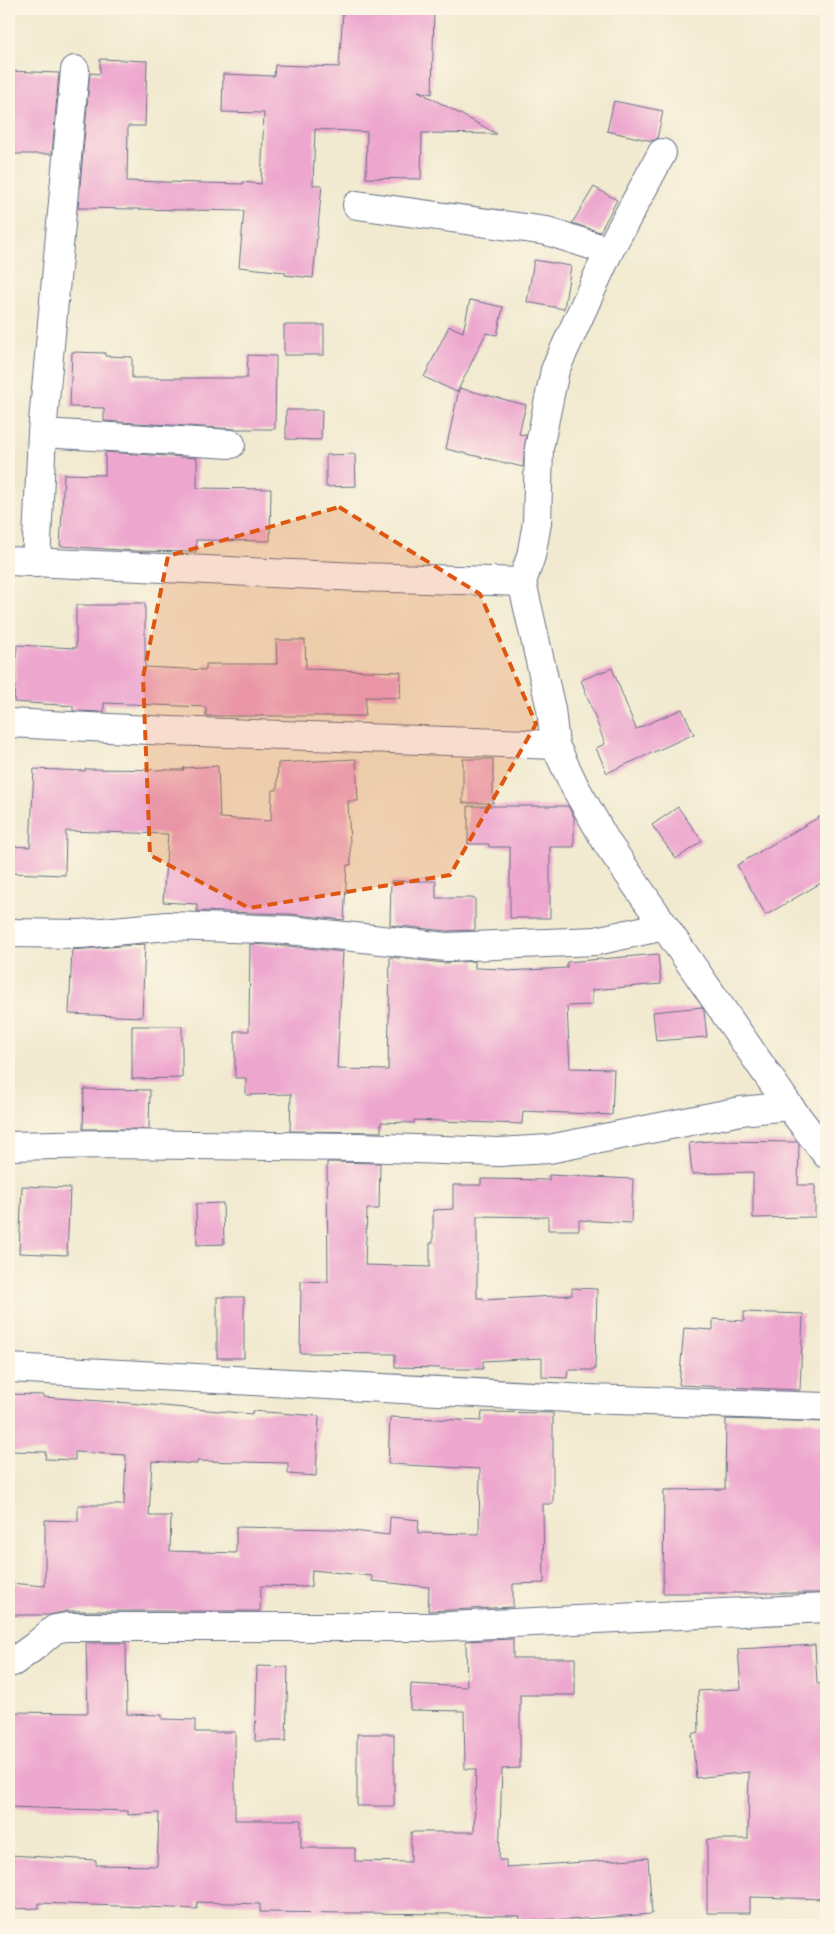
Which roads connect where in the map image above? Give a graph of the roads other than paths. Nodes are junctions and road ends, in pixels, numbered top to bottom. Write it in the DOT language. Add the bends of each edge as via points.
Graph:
graph roads {
  1 [pos="75,70"];
  2 [pos="662,153"];
  3 [pos="357,205"];
  4 [pos="609,251"];
  5 [pos="42,433"];
  6 [pos="231,444"];
  7 [pos="9,561"];
  8 [pos="36,563"];
  9 [pos="522,582"];
  10 [pos="9,723"];
  11 [pos="555,746"];
  12 [pos="664,926"];
  13 [pos="9,933"];
  14 [pos="789,1106"];
  15 [pos="9,1146"];
  16 [pos="826,1154"];
  17 [pos="9,1368"];
  18 [pos="826,1406"];
  19 [pos="826,1608"];
  20 [pos="9,1663"];
  1 -- 5 [label="street"];
  2 -- 4 [label="street"];
  3 -- 4 [label="street" via="547,231"];
  4 -- 9 [label="street" via="555,370 539,448 537,523"];
  5 -- 6 [label="street"];
  5 -- 8 [label="street"];
  7 -- 8 [label="street"];
  8 -- 9 [label="street"];
  9 -- 11 [label="street" via="547,691"];
  10 -- 11 [label="street"];
  11 -- 12 [label="street" via="607,843"];
  12 -- 13 [label="street" via="596,941 446,947 252,928 168,926 81,934"];
  12 -- 14 [label="street"];
  14 -- 15 [label="street" via="741,1111 549,1149 499,1152 358,1147"];
  14 -- 16 [label="street"];
  17 -- 18 [label="street" via="588,1399"];
  19 -- 20 [label="street" via="430,1626 67,1626 55,1629"];
}
